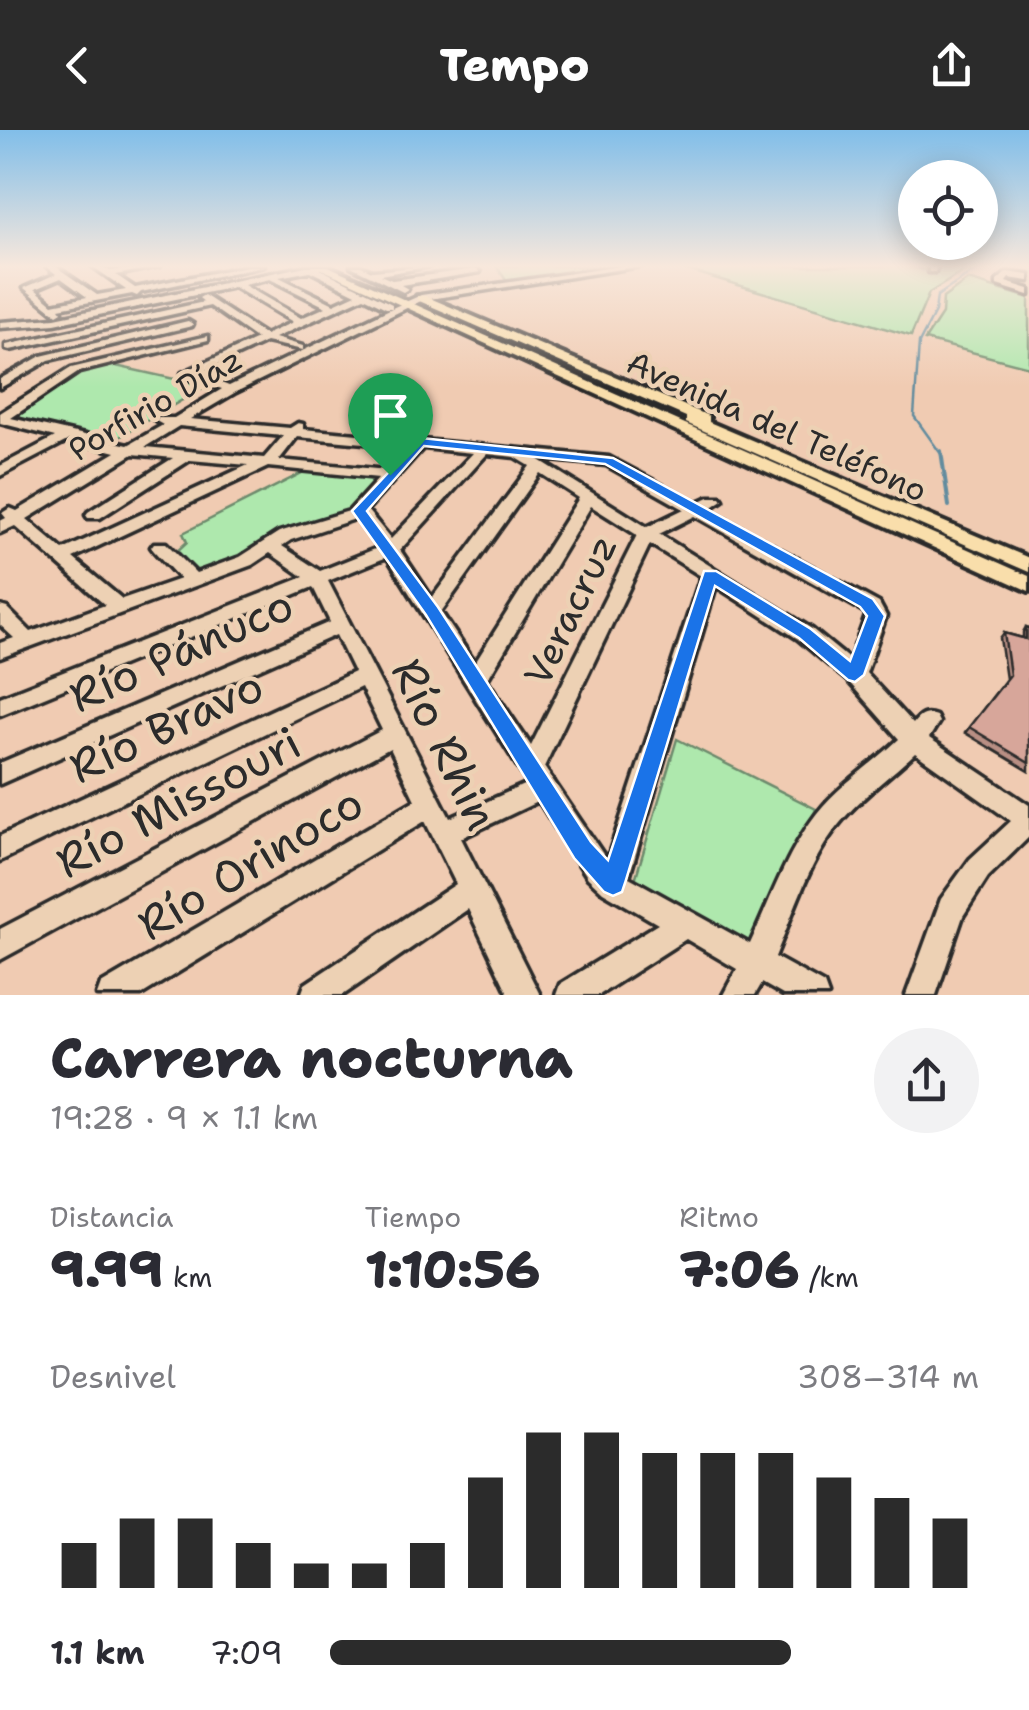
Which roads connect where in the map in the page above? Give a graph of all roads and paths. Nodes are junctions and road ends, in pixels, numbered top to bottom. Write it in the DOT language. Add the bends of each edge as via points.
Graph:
graph roads {
  1 [pos="48,306"];
  2 [pos="80,306"];
  3 [pos="117,306"];
  4 [pos="197,306"];
  5 [pos="217,306"];
  6 [pos="274,306"];
  7 [pos="395,306"];
  8 [pos="396,306"];
  9 [pos="414,306"];
  10 [pos="418,306"];
  11 [pos="419,306"];
  12 [pos="333,307"];
  13 [pos="28,309"];
  14 [pos="172,312"];
  15 [pos="55,314"];
  16 [pos="300,322"];
  17 [pos="188,324"];
  18 [pos="0,326"];
  19 [pos="507,337"];
  20 [pos="204,338"];
  21 [pos="263,338"];
  22 [pos="299,348"];
  23 [pos="5,350"];
  24 [pos="224,356"];
  25 [pos="520,361"];
  26 [pos="0,384"];
  27 [pos="223,386"];
  28 [pos="0,419"];
  29 [pos="168,422"];
  30 [pos="21,426"];
  31 [pos="297,428"];
  32 [pos="0,436"];
  33 [pos="67,436"];
  34 [pos="421,442"];
  35 [pos="485,448"];
  36 [pos="121,449"];
  37 [pos="516,451"];
  38 [pos="187,455"];
  39 [pos="270,462"];
  40 [pos="538,465"];
  41 [pos="0,472"];
  42 [pos="390,475"];
  43 [pos="821,480"];
  44 [pos="588,497"];
  45 [pos="715,500"];
  46 [pos="110,506"];
  47 [pos="697,510"];
  48 [pos="360,511"];
  49 [pos="94,515"];
  50 [pos="6,517"];
  51 [pos="134,524"];
  52 [pos="646,534"];
  53 [pos="902,535"];
  54 [pos="938,544"];
  55 [pos="272,546"];
  56 [pos="160,547"];
  57 [pos="391,549"];
  58 [pos="1029,555"];
  59 [pos="61,557"];
  60 [pos="1029,566"];
  61 [pos="710,575"];
  62 [pos="318,578"];
  63 [pos="192,580"];
  64 [pos="1029,584"];
  65 [pos="1029,597"];
  66 [pos="119,607"];
  67 [pos="432,611"];
  68 [pos="0,613"];
  69 [pos="340,624"];
  70 [pos="28,641"];
  71 [pos="0,651"];
  72 [pos="366,674"];
  73 [pos="855,675"];
  74 [pos="475,681"];
  75 [pos="0,706"];
  76 [pos="921,732"];
  77 [pos="395,734"];
  78 [pos="0,774"];
  79 [pos="536,779"];
  80 [pos="431,804"];
  81 [pos="1029,820"];
  82 [pos="446,832"];
  83 [pos="0,849"];
  84 [pos="613,883"];
  85 [pos="471,890"];
  86 [pos="684,924"];
  87 [pos="0,944"];
  88 [pos="758,965"];
  89 [pos="112,995"];
  90 [pos="316,995"];
  91 [pos="524,995"];
  92 [pos="570,995"];
  93 [pos="738,995"];
  94 [pos="812,995"];
  95 [pos="921,995"];
  1 -- 15 [label="street"];
  2 -- 15 [label="street"];
  3 -- 15 [label="street"];
  4 -- 14 [label="street"];
  5 -- 21 [label="street"];
  6 -- 16 [label="street"];
  7 -- 22 [label="street"];
  8 -- 29 [label="street, Porfirio Díaz"];
  9 -- 25 [label="main road"];
  10 -- 19 [label="main road"];
  11 -- 19 [label="main road"];
  12 -- 16 [label="street"];
  13 -- 18 [label="street"];
  14 -- 17 [label="street"];
  14 -- 23 [label="street"];
  15 -- 18 [label="street"];
  15 -- 23 [label="street"];
  16 -- 21 [label="street"];
  17 -- 20 [label="street"];
  17 -- 26 [label="street" via="45,358"];
  19 -- 43 [label="main road"];
  20 -- 24 [label="street"];
  20 -- 28 [label="street" via="76,370"];
  21 -- 22 [label="street"];
  21 -- 24 [label="street"];
  22 -- 27 [label="street"];
  24 -- 27 [label="street" via="186,375"];
  25 -- 43 [label="main road"];
  25 -- 53 [label="main road"];
  27 -- 29 [label="street"];
  28 -- 30 [label="street"];
  29 -- 31 [label="street"];
  29 -- 36 [label="street"];
  30 -- 32 [label="street"];
  30 -- 33 [label="street"];
  31 -- 34 [label="street"];
  31 -- 39 [label="street"];
  33 -- 36 [label="street"];
  33 -- 41 [label="street"];
  34 -- 35 [label="street"];
  34 -- 42 [label="street"];
  35 -- 37 [label="street"];
  35 -- 57 [label="street"];
  36 -- 38 [label="street"];
  36 -- 50 [label="street"];
  37 -- 40 [label="street"];
  37 -- 47 [label="street" via="608,460"];
  38 -- 39 [label="street"];
  38 -- 46 [label="street"];
  39 -- 42 [label="street"];
  39 -- 51 [label="street"];
  40 -- 44 [label="street"];
  40 -- 67 [label="street"];
  42 -- 48 [label="street"];
  43 -- 53 [label="main road, Avenida del Teléfono"];
  43 -- 54 [label="main road, Avenida del Teléfono"];
  43 -- 58 [label="main road"];
  44 -- 52 [label="street"];
  44 -- 74 [label="street"];
  45 -- 47 [label="street"];
  46 -- 49 [label="street"];
  46 -- 51 [label="street"];
  47 -- 52 [label="street"];
  47 -- 73 [label="street" via="872,608 876,616"];
  48 -- 55 [label="street"];
  48 -- 57 [label="street"];
  50 -- 59 [label="street"];
  51 -- 59 [label="street"];
  52 -- 61 [label="street"];
  52 -- 79 [label="street, Veracruz"];
  53 -- 54 [label="main road, Avenida del Teléfono"];
  54 -- 60 [label="main road, Avenida del Teléfono"];
  54 -- 64 [label="main road, Avenida del Teléfono"];
  54 -- 65 [label="main road"];
  55 -- 62 [label="street, Río Rhin"];
  55 -- 63 [label="street"];
  56 -- 63 [label="street"];
  57 -- 62 [label="street"];
  57 -- 67 [label="street"];
  59 -- 66 [label="street"];
  61 -- 73 [label="street" via="805,634"];
  61 -- 84 [label="street"];
  62 -- 69 [label="street, Río Rhin"];
  62 -- 75 [label="street"];
  63 -- 66 [label="street"];
  66 -- 70 [label="street"];
  67 -- 74 [label="street"];
  68 -- 70 [label="street"];
  69 -- 72 [label="street, Río Rhin"];
  69 -- 78 [label="street, Río Pánuco"];
  70 -- 71 [label="street"];
  72 -- 77 [label="street, Río Rhin"];
  72 -- 83 [label="street, Río Bravo"];
  73 -- 76 [label="street"];
  74 -- 79 [label="street"];
  76 -- 81 [label="street"];
  76 -- 88 [label="street" via="825,822"];
  77 -- 80 [label="street, Río Rhin"];
  77 -- 87 [label="street, Río Missouri"];
  79 -- 82 [label="street"];
  79 -- 84 [label="street" via="582,850"];
  80 -- 82 [label="street, Río Rhin"];
  80 -- 89 [label="street, Río Orinoco"];
  81 -- 95 [label="street" via="979,868 951,909"];
  82 -- 85 [label="street, Río Rhin"];
  84 -- 86 [label="street"];
  85 -- 90 [label="street"];
  85 -- 91 [label="street, Río Rhin"];
  86 -- 88 [label="street"];
  86 -- 92 [label="street"];
  88 -- 93 [label="street"];
  88 -- 94 [label="street"];
}
